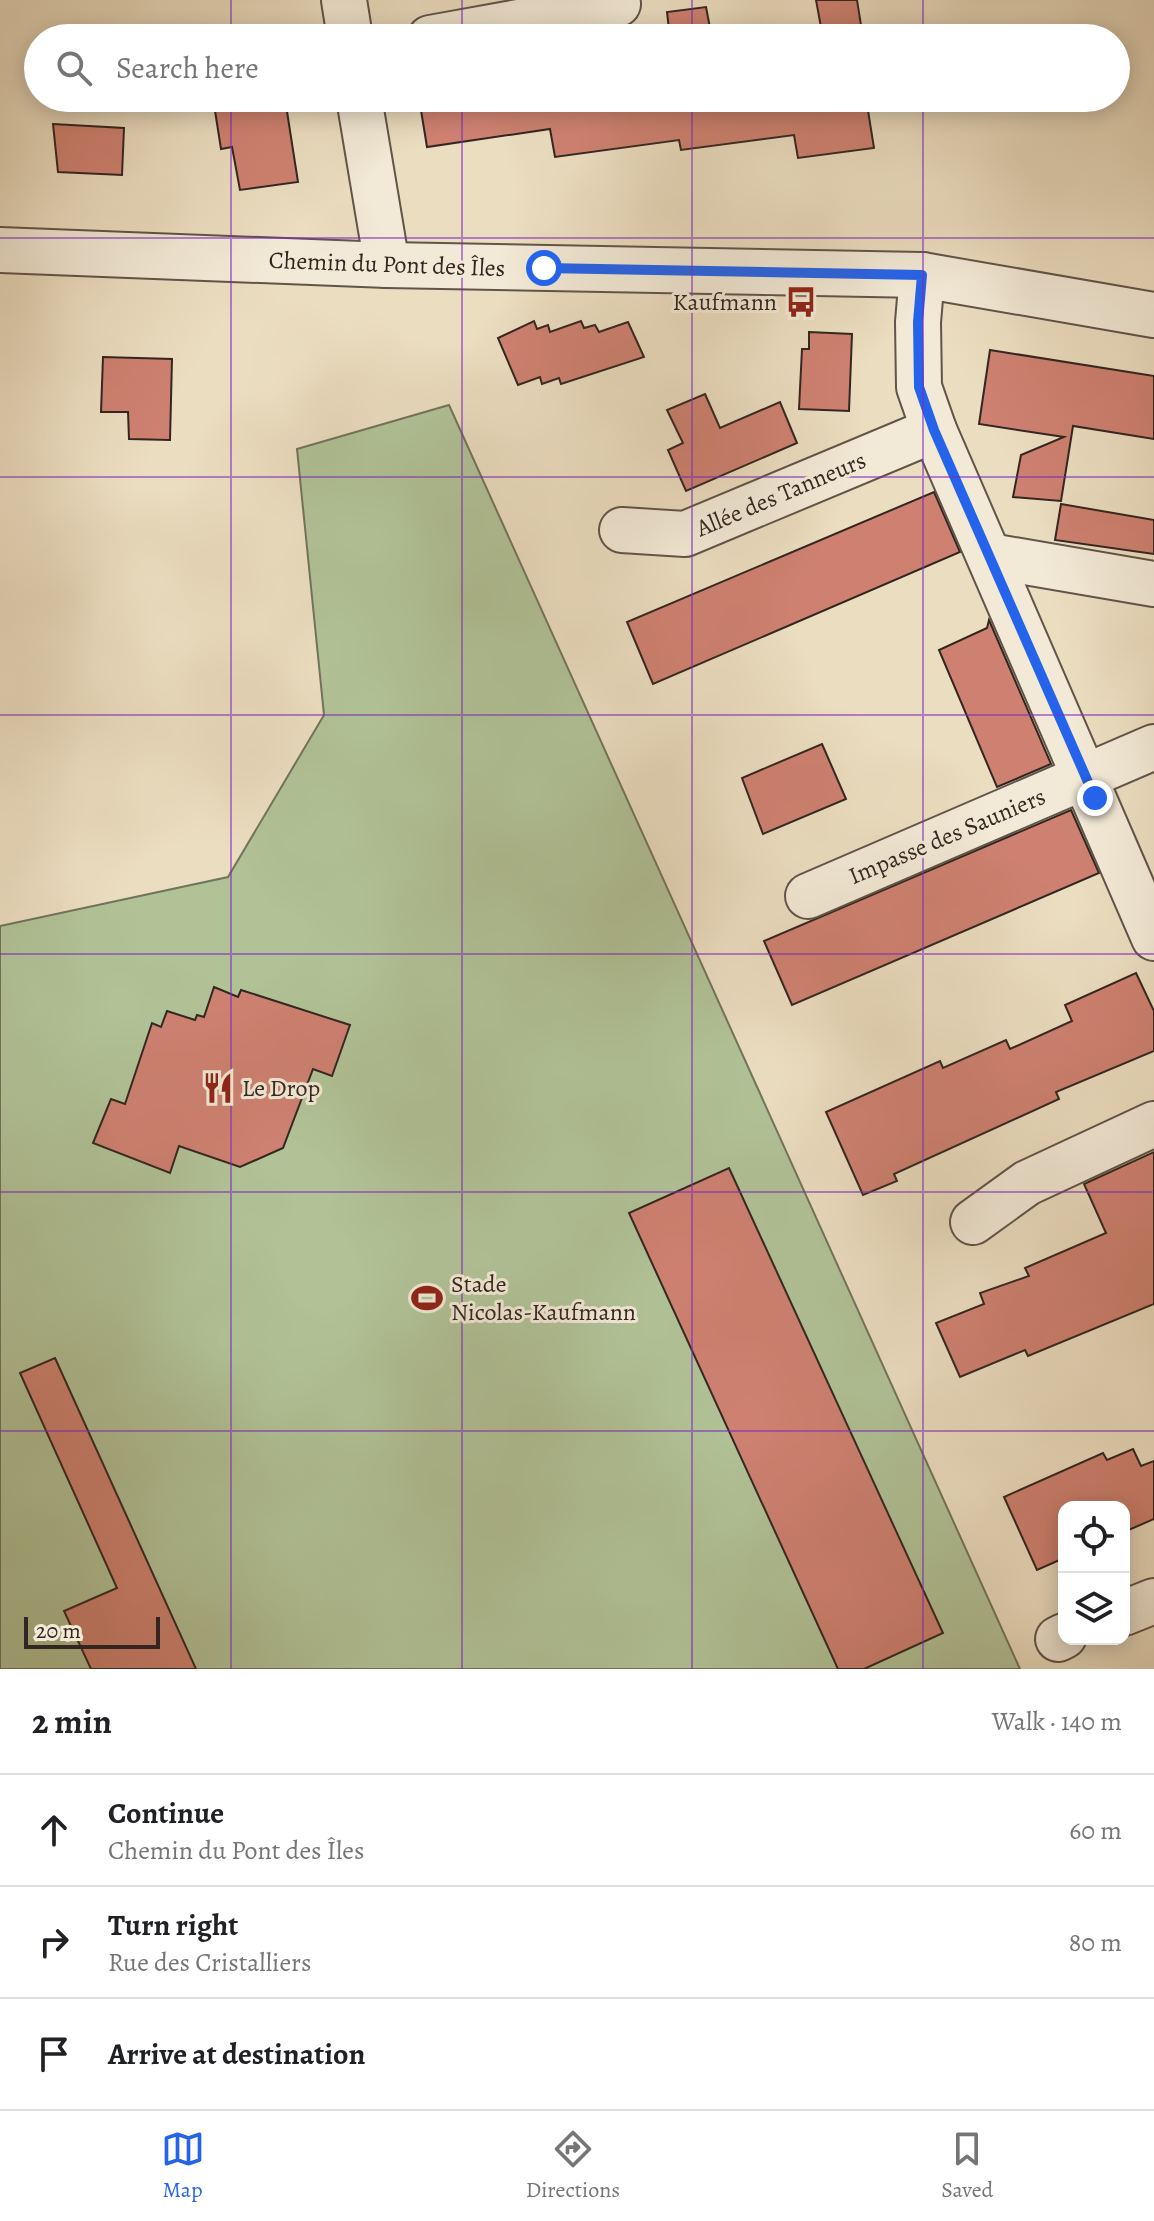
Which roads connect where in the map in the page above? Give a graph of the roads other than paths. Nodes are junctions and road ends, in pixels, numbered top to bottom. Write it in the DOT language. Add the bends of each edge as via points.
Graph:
graph roads {
  1 [pos="344,0"];
  2 [pos="618,4"];
  3 [pos="348,24"];
  4 [pos="507,24"];
  5 [pos="361,112"];
  6 [pos="0,250"];
  7 [pos="387,265"];
  8 [pos="922,275"];
  9 [pos="1154,315"];
  10 [pos="934,430"];
  11 [pos="622,530"];
  12 [pos="990,556"];
  13 [pos="1154,584"];
  14 [pos="1154,747"];
  15 [pos="1085,777"];
  16 [pos="808,896"];
  17 [pos="1154,938"];
  18 [pos="1154,1124"];
  19 [pos="973,1222"];
  20 [pos="1154,1601"];
  21 [pos="1130,1611"];
  1 -- 3 [label="street"];
  2 -- 4 [label="street"];
  5 -- 7 [label="street"];
  6 -- 7 [label="street, Chemin du Pont des Îles"];
  7 -- 8 [label="street, Chemin du Pont des Îles"];
  8 -- 9 [label="street, Chemin du Pont des Îles"];
  8 -- 10 [label="street" via="919,387"];
  10 -- 11 [label="street, Allée des Tanneurs" via="685,534"];
  10 -- 12 [label="street"];
  12 -- 13 [label="street"];
  12 -- 15 [label="street"];
  14 -- 15 [label="street, Impasse des Sauniers"];
  15 -- 16 [label="street, Impasse des Sauniers"];
  15 -- 17 [label="street"];
  18 -- 19 [label="street" via="1027,1183"];
  20 -- 21 [label="street"];
}
